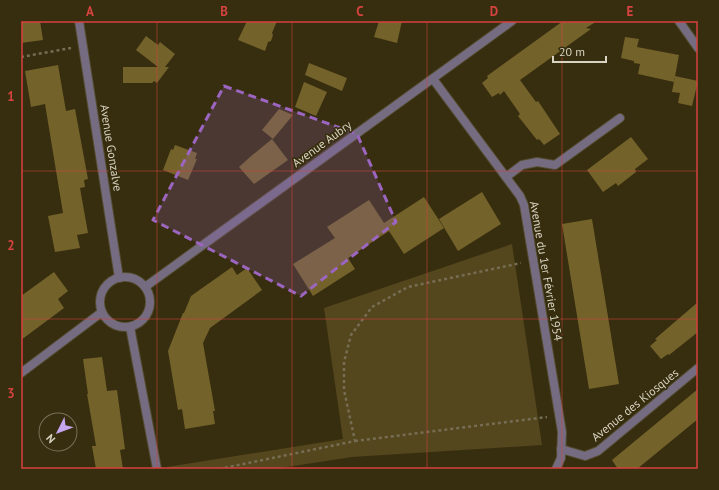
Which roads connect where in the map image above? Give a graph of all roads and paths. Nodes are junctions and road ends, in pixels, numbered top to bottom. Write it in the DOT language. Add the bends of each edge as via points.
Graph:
graph roads {
  1 [pos="79,21"];
  2 [pos="512,21"];
  3 [pos="679,21"];
  4 [pos="83,46"];
  5 [pos="698,48"];
  6 [pos="21,57"];
  7 [pos="433,79"];
  8 [pos="620,118"];
  9 [pos="506,177"];
  10 [pos="533,260"];
  11 [pos="119,278"];
  12 [pos="145,287"];
  13 [pos="102,312"];
  14 [pos="130,327"];
  15 [pos="698,368"];
  16 [pos="21,373"];
  17 [pos="560,415"];
  18 [pos="355,442"];
  19 [pos="561,449"];
  20 [pos="157,469"];
  21 [pos="219,469"];
  22 [pos="556,469"];
  1 -- 4 [label="street, Avenue Gonzalve"];
  2 -- 7 [label="street, Avenue Aubry"];
  3 -- 5 [label="street"];
  4 -- 6 [label="path"];
  4 -- 11 [label="street, Avenue Gonzalve"];
  7 -- 9 [label="street, Avenue du 1er Février 1954"];
  7 -- 12 [label="street, Avenue Aubry"];
  8 -- 9 [label="street" via="555,165 537,162 522,165"];
  9 -- 10 [label="street, Avenue du 1er Février 1954" via="524,205"];
  10 -- 17 [label="street, Avenue du 1er Février 1954"];
  10 -- 18 [label="path" via="408,287 372,307 351,335 344,362 344,390"];
  11 -- 12 [label="street" via="137,280"];
  11 -- 13 [label="street" via="107,285 101,295"];
  12 -- 14 [label="street" via="150,297 149,312 138,324"];
  13 -- 14 [label="street" via="114,325"];
  13 -- 16 [label="street"];
  14 -- 20 [label="street"];
  15 -- 19 [label="street, Avenue des Kiosques" via="598,451 585,456"];
  17 -- 18 [label="path"];
  17 -- 19 [label="street, Avenue du 1er Février 1954"];
  18 -- 21 [label="path"];
  19 -- 22 [label="street, Avenue du 1er Février 1954" via="561,458"];
}
